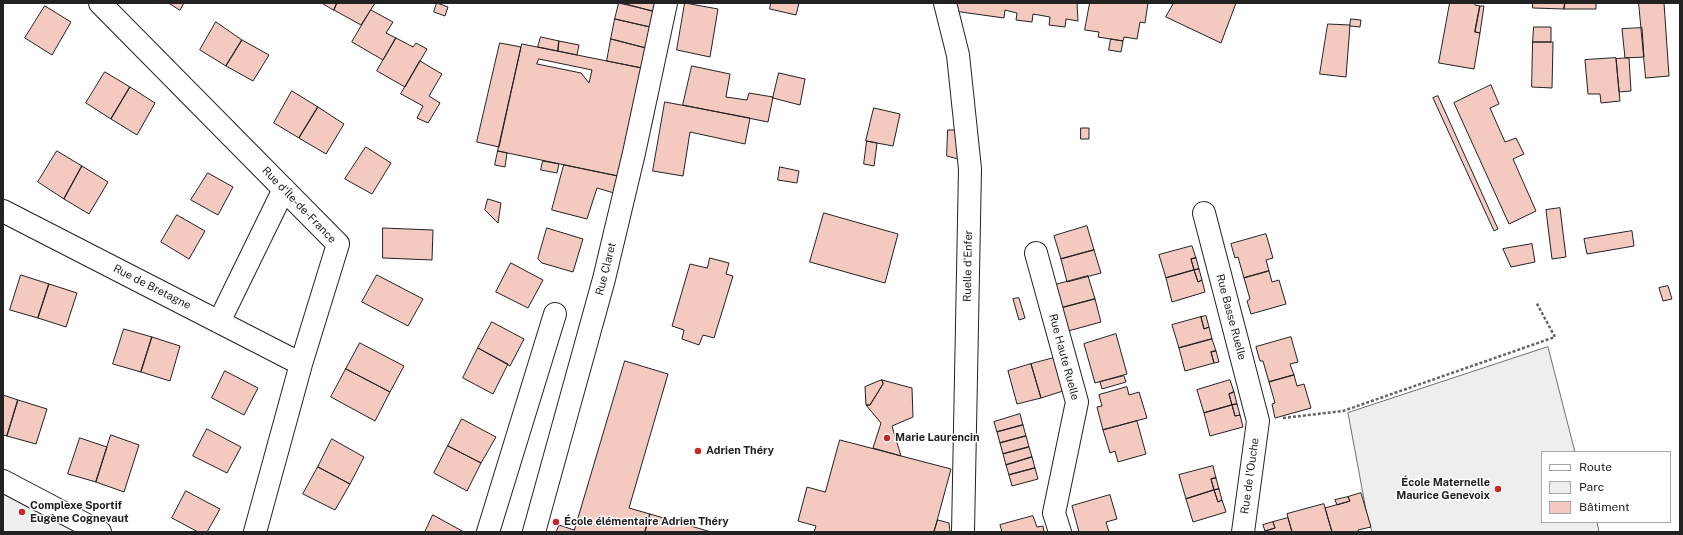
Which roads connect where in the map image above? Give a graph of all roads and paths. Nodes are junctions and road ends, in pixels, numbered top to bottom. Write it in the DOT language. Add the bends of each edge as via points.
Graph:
graph roads {
  1 [pos="100,3"];
  2 [pos="666,3"];
  3 [pos="945,3"];
  4 [pos="284,189"];
  5 [pos="3,211"];
  6 [pos="1204,213"];
  7 [pos="1036,253"];
  8 [pos="1536,302"];
  9 [pos="555,314"];
  10 [pos="219,322"];
  11 [pos="301,364"];
  12 [pos="1258,421"];
  13 [pos="3,481"];
  14 [pos="100,532"];
  15 [pos="255,532"];
  16 [pos="488,532"];
  17 [pos="534,532"];
  18 [pos="963,532"];
  19 [pos="1060,532"];
  20 [pos="1242,532"];
  1 -- 4 [label="street, Rue d'Île-de-France"];
  2 -- 17 [label="street, Rue Claret" via="604,280"];
  3 -- 18 [label="street, Ruelle d'Enfer" via="958,55 970,169"];
  4 -- 10 [label="street"];
  4 -- 11 [label="street, Rue d'Île-de-France" via="338,244"];
  5 -- 10 [label="street, Rue de Bretagne"];
  6 -- 12 [label="street, Rue Basse Ruelle"];
  7 -- 19 [label="street, Rue Haute Ruelle" via="1077,402 1054,513"];
  8 -- 12 [label="path" via="1555,337 1344,411"];
  9 -- 16 [label="street"];
  10 -- 11 [label="street, Rue de Bretagne"];
  11 -- 15 [label="street, Rue d'Île-de-France"];
  12 -- 20 [label="street, Rue de l'Ouche"];
  13 -- 14 [label="street"];
}
